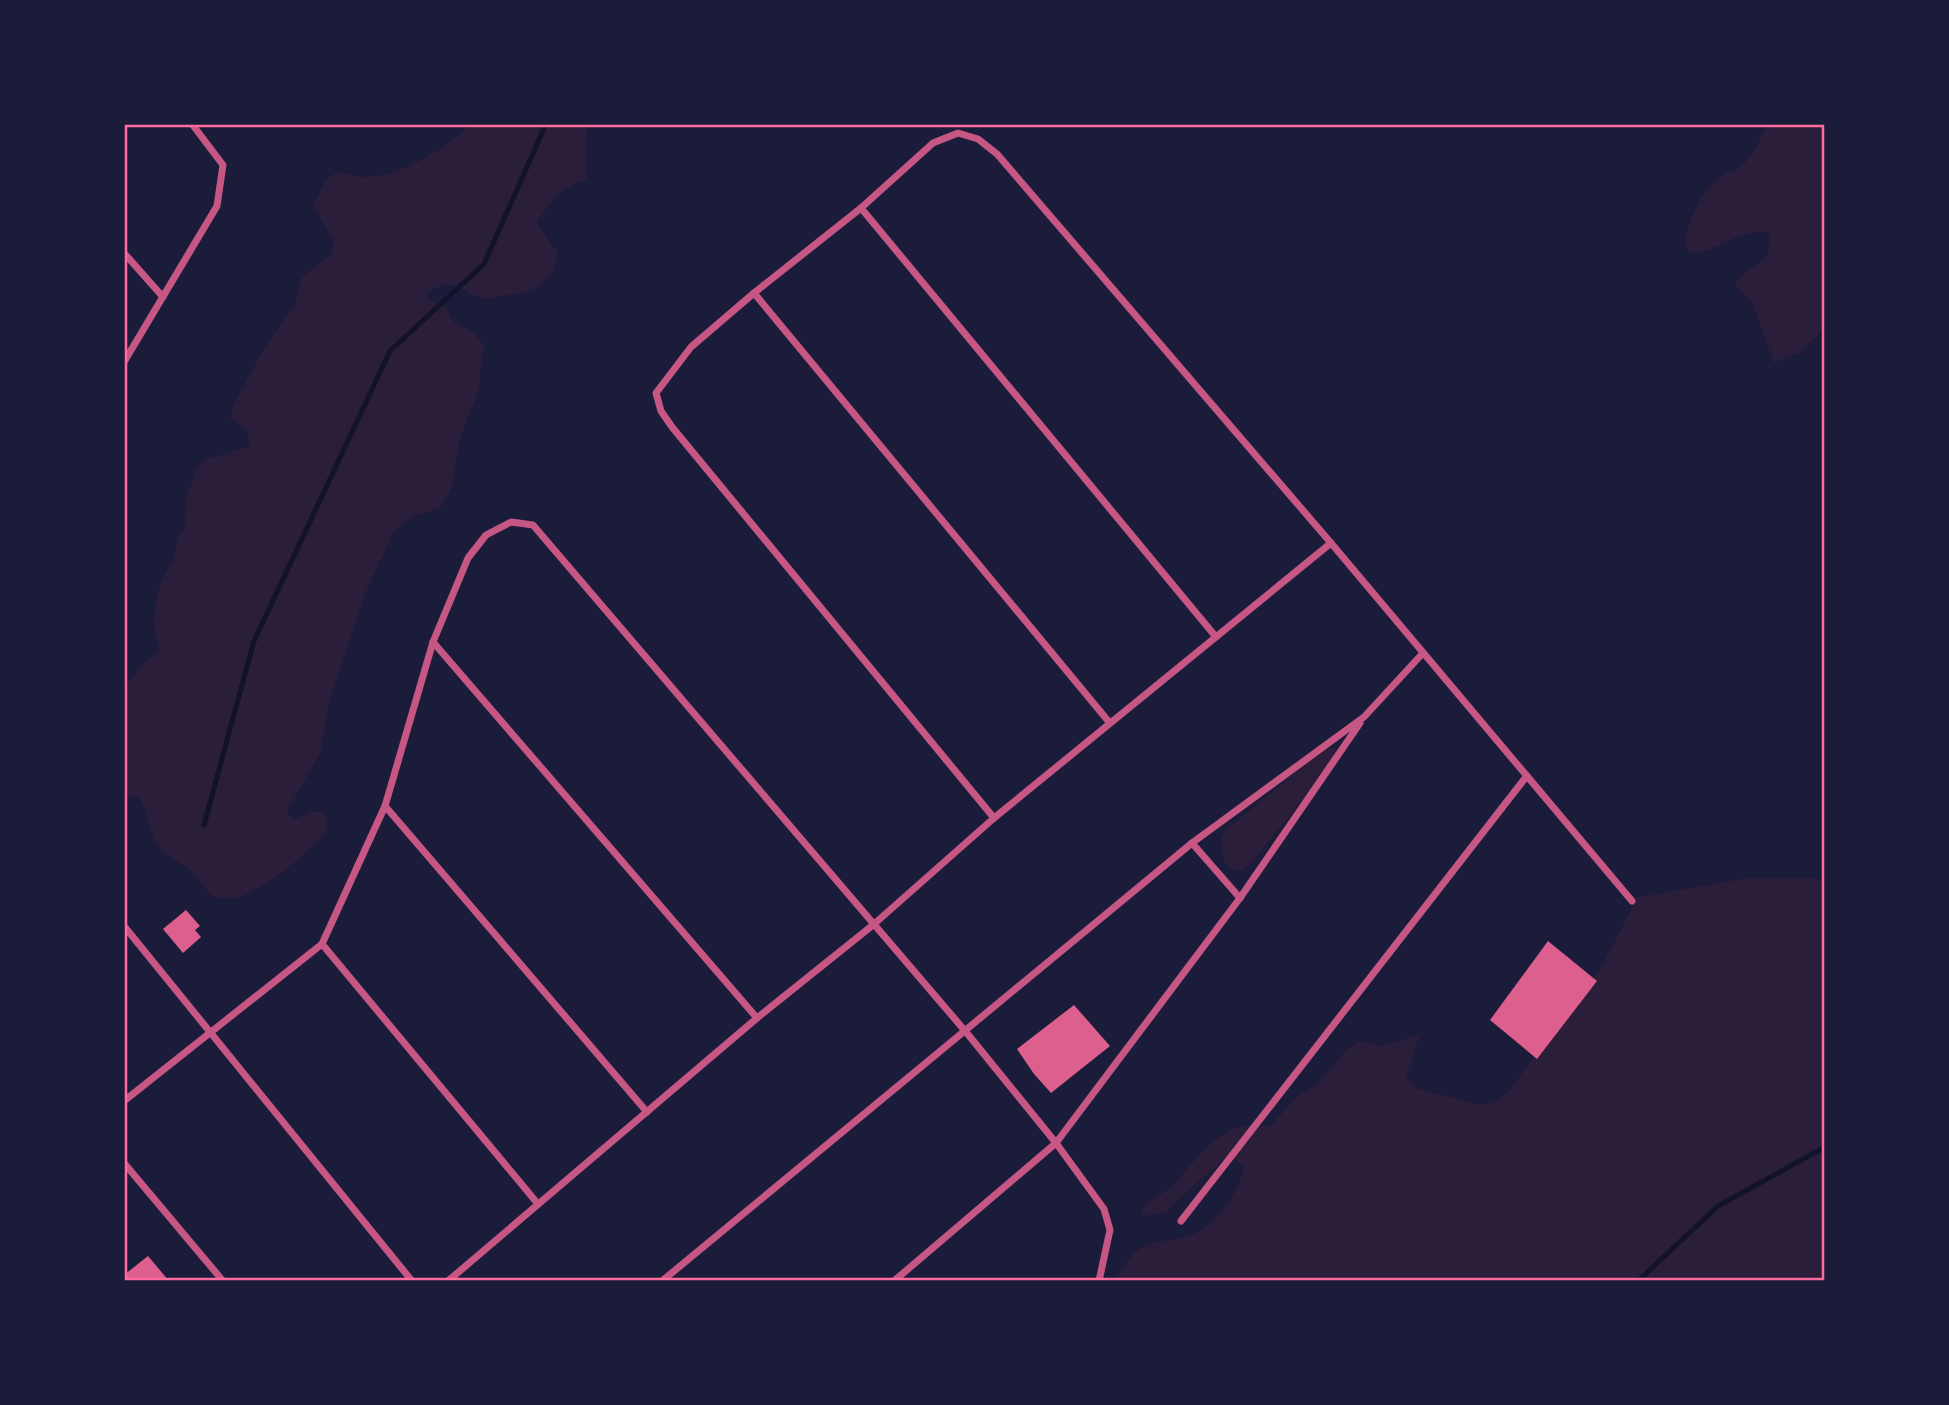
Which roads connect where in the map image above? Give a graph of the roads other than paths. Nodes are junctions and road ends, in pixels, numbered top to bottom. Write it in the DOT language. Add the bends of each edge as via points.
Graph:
graph roads {
  1 [pos="192,124"];
  2 [pos="861,208"];
  3 [pos="124,253"];
  4 [pos="754,293"];
  5 [pos="163,297"];
  6 [pos="124,362"];
  7 [pos="1331,543"];
  8 [pos="1216,637"];
  9 [pos="433,642"];
  10 [pos="1423,653"];
  11 [pos="1364,717"];
  12 [pos="1109,722"];
  13 [pos="1526,777"];
  14 [pos="385,806"];
  15 [pos="993,818"];
  16 [pos="1192,843"];
  17 [pos="1240,898"];
  18 [pos="1632,901"];
  19 [pos="873,925"];
  20 [pos="124,926"];
  21 [pos="322,944"];
  22 [pos="757,1018"];
  23 [pos="210,1031"];
  24 [pos="965,1032"];
  25 [pos="124,1101"];
  26 [pos="647,1112"];
  27 [pos="1056,1143"];
  28 [pos="124,1163"];
  29 [pos="538,1204"];
  30 [pos="1181,1221"];
  31 [pos="223,1281"];
  32 [pos="412,1281"];
  33 [pos="448,1281"];
  34 [pos="662,1281"];
  35 [pos="894,1281"];
  36 [pos="1099,1281"];
  1 -- 5 [label="street" via="223,165 216,206"];
  2 -- 4 [label="street"];
  2 -- 7 [label="street" via="933,143 958,134 978,139 997,154"];
  2 -- 8 [label="street"];
  3 -- 5 [label="street"];
  4 -- 12 [label="street"];
  4 -- 15 [label="street" via="691,347 656,393 661,411"];
  5 -- 6 [label="street"];
  7 -- 8 [label="street"];
  7 -- 10 [label="street"];
  8 -- 12 [label="street"];
  9 -- 14 [label="street"];
  9 -- 19 [label="street" via="468,558 486,535 511,522 533,525"];
  9 -- 22 [label="street"];
  10 -- 11 [label="street"];
  10 -- 13 [label="street"];
  11 -- 16 [label="street"];
  11 -- 17 [label="street"];
  12 -- 15 [label="street"];
  13 -- 18 [label="street"];
  13 -- 30 [label="street"];
  14 -- 21 [label="street"];
  14 -- 26 [label="street"];
  15 -- 19 [label="street"];
  16 -- 17 [label="street"];
  16 -- 24 [label="street"];
  17 -- 27 [label="street"];
  19 -- 22 [label="street"];
  19 -- 24 [label="street"];
  20 -- 23 [label="street"];
  21 -- 23 [label="street"];
  21 -- 29 [label="street"];
  22 -- 26 [label="street"];
  23 -- 25 [label="street"];
  23 -- 32 [label="street"];
  24 -- 27 [label="street"];
  24 -- 34 [label="street"];
  26 -- 29 [label="street"];
  27 -- 35 [label="street"];
  27 -- 36 [label="street" via="1104,1209 1110,1230"];
  28 -- 31 [label="street"];
  29 -- 33 [label="street"];
}
